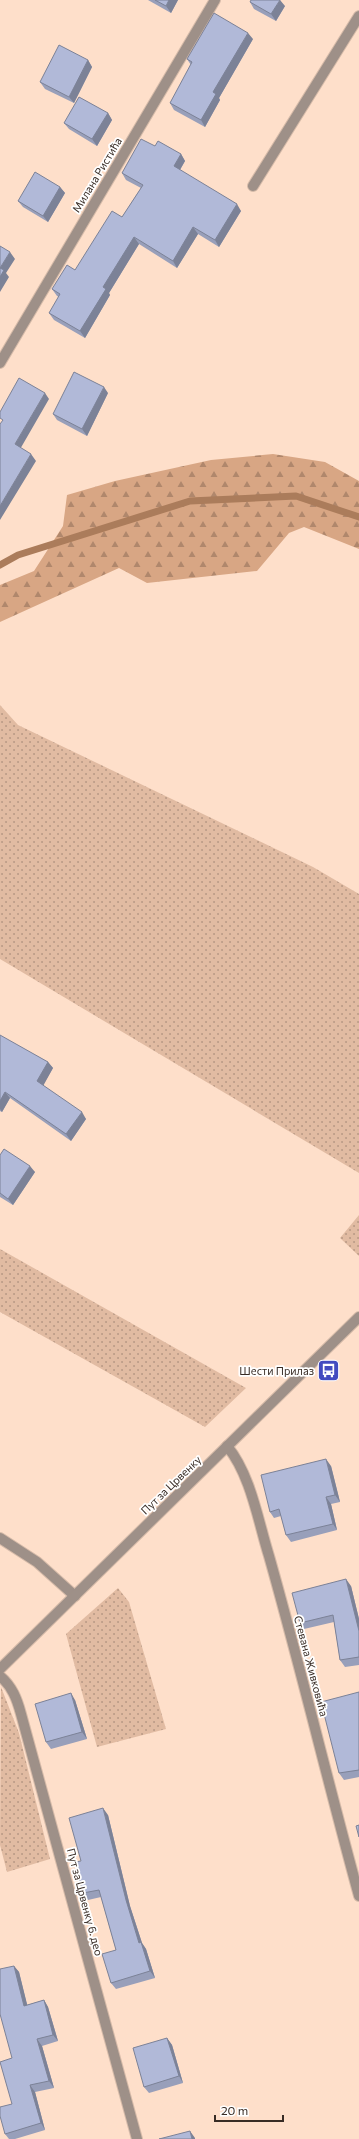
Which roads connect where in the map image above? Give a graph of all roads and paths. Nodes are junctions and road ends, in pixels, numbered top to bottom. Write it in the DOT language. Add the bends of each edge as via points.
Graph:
graph roads {
  1 [pos="214,0"];
  2 [pos="359,16"];
  3 [pos="253,186"];
  4 [pos="0,363"];
  5 [pos="359,1317"];
  6 [pos="227,1446"];
  7 [pos="0,1538"];
  8 [pos="75,1596"];
  9 [pos="0,1669"];
  10 [pos="0,1676"];
  11 [pos="359,1896"];
  12 [pos="136,2139"];
  1 -- 4 [label="street, Милана Ристића"];
  2 -- 3 [label="street"];
  5 -- 6 [label="street, Пут за Црвенку"];
  6 -- 8 [label="street, Пут за Црвенку"];
  6 -- 11 [label="street, Стевана Живковића" via="242,1467 279,1591"];
  7 -- 8 [label="street" via="37,1562"];
  8 -- 9 [label="street, Пут за Црвенку"];
  10 -- 12 [label="street, Пут за Црвенку 6. део" via="15,1694 22,1714"];
}
